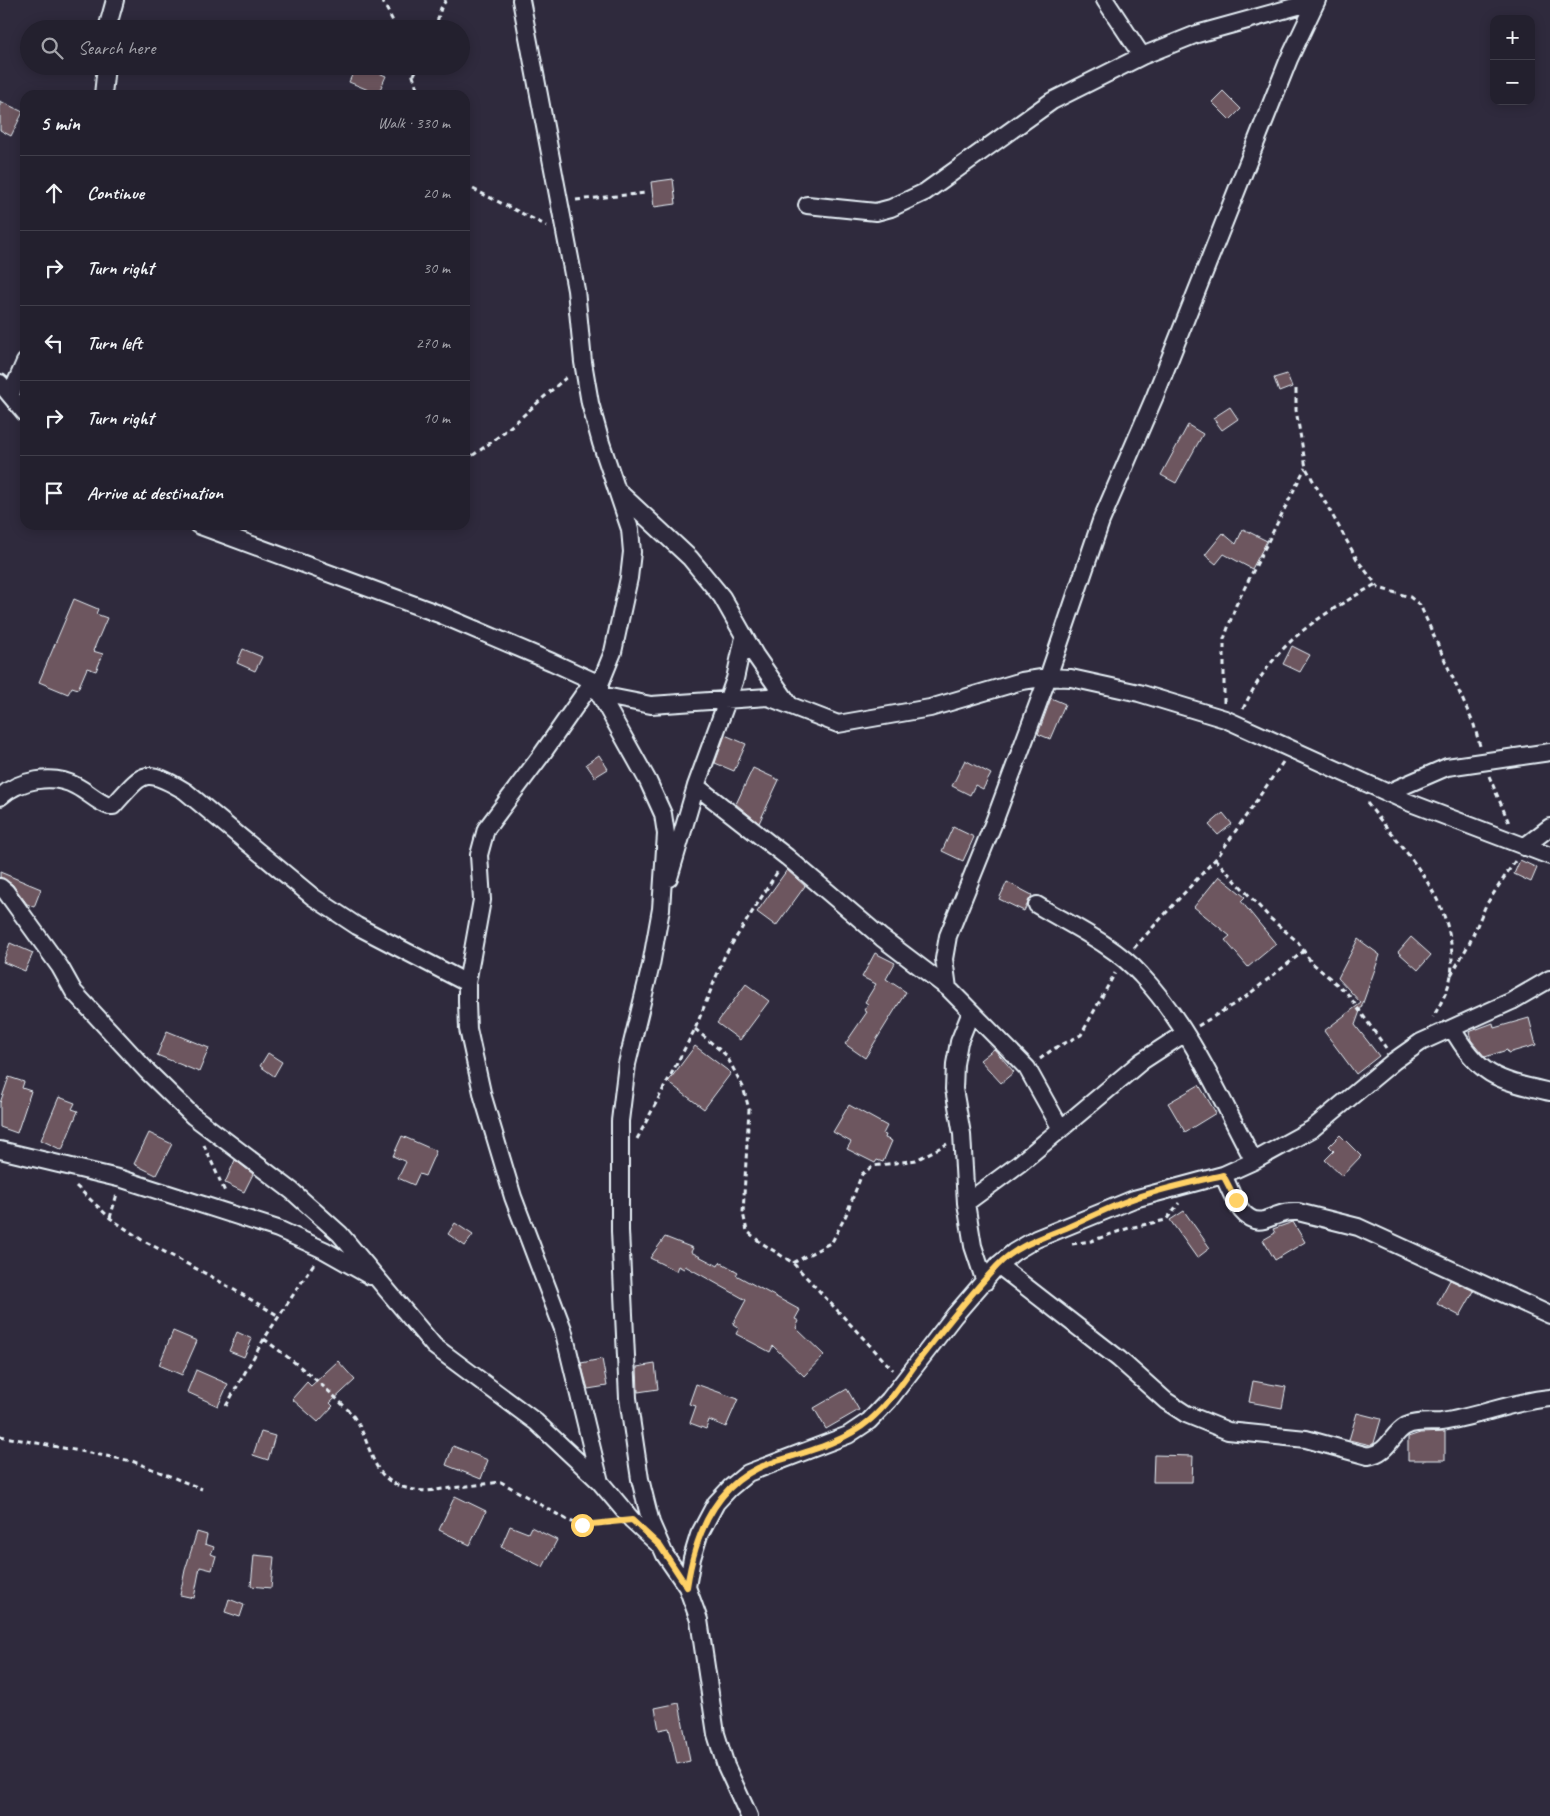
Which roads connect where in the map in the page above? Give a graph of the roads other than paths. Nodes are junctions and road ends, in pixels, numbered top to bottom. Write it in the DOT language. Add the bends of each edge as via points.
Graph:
graph roads {
  1 [pos="115,0"];
  2 [pos="522,0"];
  3 [pos="1105,0"];
  4 [pos="1316,1"];
  5 [pos="109,20"];
  6 [pos="1142,56"];
  7 [pos="105,75"];
  8 [pos="104,90"];
  9 [pos="807,204"];
  10 [pos="20,368"];
  11 [pos="5,388"];
  12 [pos="20,408"];
  13 [pos="617,490"];
  14 [pos="212,530"];
  15 [pos="744,637"];
  16 [pos="1048,677"];
  17 [pos="597,687"];
  18 [pos="728,700"];
  19 [pos="789,704"];
  20 [pos="1550,752"];
  21 [pos="696,786"];
  22 [pos="1386,792"];
  23 [pos="0,797"];
  24 [pos="1550,827"];
  25 [pos="1521,846"];
  26 [pos="1550,856"];
  27 [pos="0,887"];
  28 [pos="1037,905"];
  29 [pos="661,909"];
  30 [pos="1550,979"];
  31 [pos="467,983"];
  32 [pos="948,988"];
  33 [pos="971,1012"];
  34 [pos="1452,1028"];
  35 [pos="1185,1033"];
  36 [pos="1550,1092"];
  37 [pos="1061,1129"];
  38 [pos="0,1150"];
  39 [pos="1254,1161"];
  40 [pos="1223,1175"];
  41 [pos="966,1203"];
  42 [pos="998,1265"];
  43 [pos="381,1282"];
  44 [pos="985,1282"];
  45 [pos="1550,1315"];
  46 [pos="1550,1398"];
  47 [pos="600,1482"];
  48 [pos="660,1546"];
  49 [pos="687,1587"];
  50 [pos="749,1816"];
  1 -- 5 [label="street"];
  2 -- 13 [label="street" via="576,290 583,362 601,443"];
  3 -- 6 [label="street"];
  4 -- 6 [label="street" via="1197,34"];
  4 -- 16 [label="street" via="1285,68 1155,396 1101,521"];
  6 -- 9 [label="street" via="1052,101 925,192 891,208 876,212"];
  7 -- 8 [label="street"];
  10 -- 11 [label="street"];
  11 -- 12 [label="street"];
  13 -- 15 [label="street" via="690,558 722,597"];
  13 -- 17 [label="street" via="630,529 632,552 613,652"];
  14 -- 17 [label="street" via="439,614"];
  15 -- 18 [label="street"];
  15 -- 19 [label="street"];
  16 -- 19 [label="street" via="1022,681 930,708 844,723 832,723"];
  16 -- 22 [label="street" via="1071,678 1139,693 1230,722"];
  16 -- 32 [label="street" via="948,936 944,960"];
  17 -- 18 [label="street" via="651,705"];
  17 -- 29 [label="street" via="648,781 662,814 666,834"];
  17 -- 31 [label="street" via="486,829 479,855 482,900"];
  18 -- 19 [label="street" via="755,696"];
  18 -- 21 [label="street"];
  20 -- 22 [label="street" via="1447,767"];
  21 -- 29 [label="street"];
  21 -- 32 [label="street"];
  22 -- 25 [label="street"];
  23 -- 31 [label="street" via="18,785 43,779 75,785 113,806 139,778 146,775 166,780 185,791 313,897 357,926"];
  24 -- 25 [label="street"];
  25 -- 26 [label="street"];
  27 -- 43 [label="street" via="60,967 74,992 98,1020 193,1116 292,1191 340,1234"];
  28 -- 35 [label="street" via="1124,960 1147,982"];
  29 -- 48 [label="street" via="627,1064 620,1121 620,1231 628,1398 640,1479"];
  30 -- 34 [label="street" via="1512,1001"];
  31 -- 47 [label="street" via="468,1030 483,1097 513,1197 563,1329"];
  32 -- 33 [label="street"];
  33 -- 37 [label="street" via="1027,1068"];
  33 -- 41 [label="street" via="959,1042 954,1089 962,1134"];
  34 -- 36 [label="street" via="1465,1052 1489,1073 1518,1085"];
  34 -- 39 [label="street" via="1421,1042 1312,1128"];
  35 -- 37 [label="street" via="1142,1061"];
  35 -- 39 [label="street"];
  37 -- 41 [label="street"];
  38 -- 43 [label="street" via="122,1179 278,1229"];
  39 -- 40 [label="street"];
  40 -- 42 [label="street" via="1134,1198 1036,1239"];
  40 -- 45 [label="street" via="1241,1211 1250,1219 1262,1220 1288,1211 1358,1228"];
  41 -- 44 [label="street" via="973,1246"];
  42 -- 44 [label="street"];
  42 -- 46 [label="street" via="1119,1359 1166,1401 1186,1414 1228,1431 1306,1439 1368,1456 1389,1445 1408,1425 1441,1422"];
  43 -- 47 [label="street" via="434,1346 536,1422"];
  44 -- 49 [label="street" via="870,1420 848,1435 748,1473 730,1488 716,1504 699,1535"];
  47 -- 48 [label="street" via="632,1520"];
  48 -- 49 [label="street"];
  49 -- 50 [label="street" via="699,1620 716,1734 726,1766"];
}
